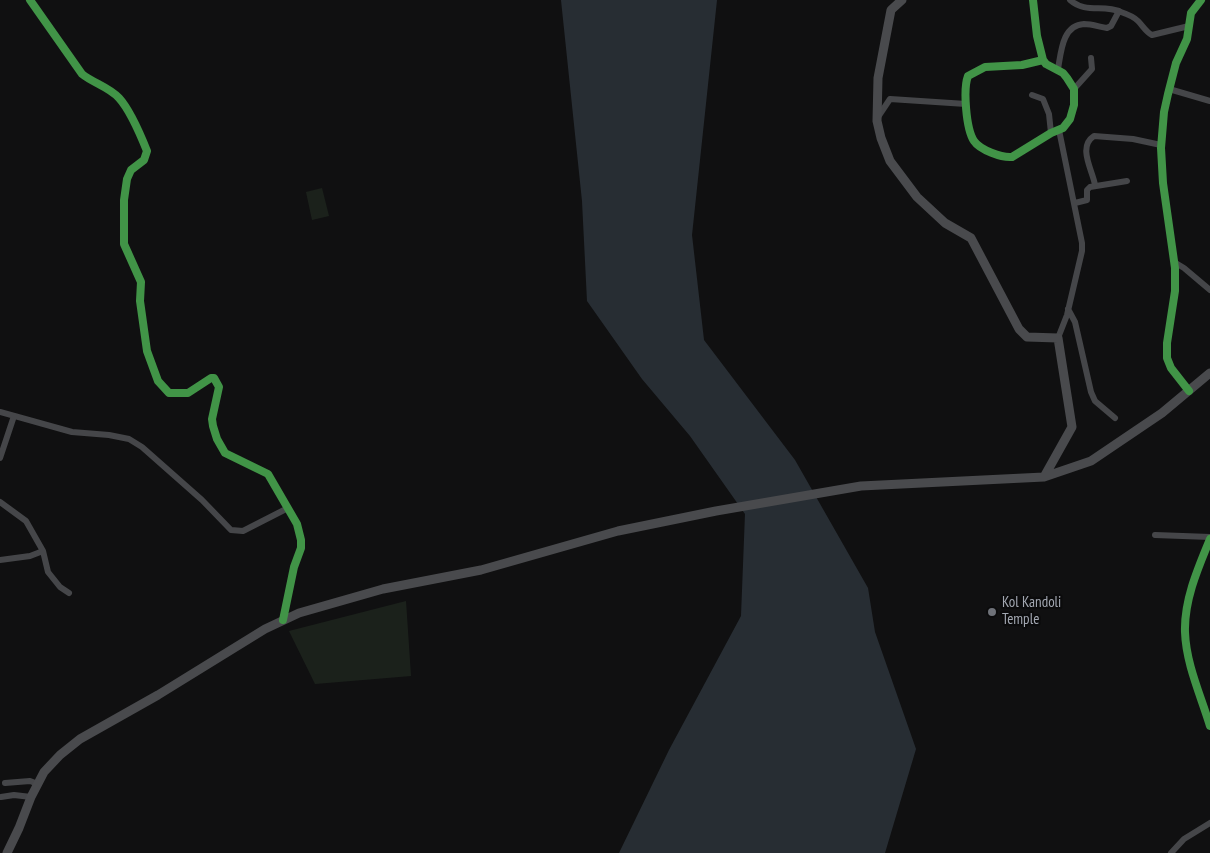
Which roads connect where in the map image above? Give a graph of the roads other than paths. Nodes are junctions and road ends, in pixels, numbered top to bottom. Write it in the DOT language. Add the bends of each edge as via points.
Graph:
graph roads {
  1 [pos="30,0"];
  2 [pos="902,0"];
  3 [pos="1033,0"];
  4 [pos="1070,0"];
  5 [pos="1201,0"];
  6 [pos="1119,11"];
  7 [pos="1189,26"];
  8 [pos="1091,58"];
  9 [pos="1043,60"];
  10 [pos="1058,69"];
  11 [pos="1074,89"];
  12 [pos="1169,89"];
  13 [pos="1032,94"];
  14 [pos="1210,101"];
  15 [pos="966,104"];
  16 [pos="877,118"];
  17 [pos="1059,130"];
  18 [pos="1051,133"];
  19 [pos="1162,145"];
  20 [pos="1127,182"];
  21 [pos="1095,186"];
  22 [pos="1074,203"];
  23 [pos="1174,262"];
  24 [pos="1210,290"];
  25 [pos="1068,309"];
  26 [pos="1058,338"];
  27 [pos="1210,374"];
  28 [pos="1189,391"];
  29 [pos="0,412"];
  30 [pos="14,416"];
  31 [pos="1115,418"];
  32 [pos="0,458"];
  33 [pos="1044,477"];
  34 [pos="0,502"];
  35 [pos="288,508"];
  36 [pos="1155,535"];
  37 [pos="1210,538"];
  38 [pos="43,551"];
  39 [pos="0,560"];
  40 [pos="69,593"];
  41 [pos="283,620"];
  42 [pos="1210,726"];
  43 [pos="6,783"];
  44 [pos="38,784"];
  45 [pos="31,796"];
  46 [pos="1,797"];
  47 [pos="1210,823"];
  48 [pos="7,853"];
  49 [pos="1171,853"];
  1 -- 35 [label="street" via="82,74 119,97 147,151 144,160 131,170 127,179 124,244 141,282 140,301 147,352 158,380 169,393 183,394 214,378 219,387 212,419 217,439 226,453 268,474"];
  2 -- 16 [label="main road" via="891,10 878,78"];
  3 -- 9 [label="street"];
  4 -- 6 [label="street" via="1083,8"];
  5 -- 7 [label="street" via="1191,13"];
  6 -- 7 [label="street" via="1137,20 1150,34"];
  6 -- 10 [label="street" via="1109,28 1080,24 1072,28 1064,38"];
  7 -- 12 [label="street"];
  8 -- 11 [label="street" via="1092,68"];
  9 -- 10 [label="street"];
  9 -- 15 [label="street" via="985,67 971,74 966,82"];
  10 -- 11 [label="street"];
  11 -- 17 [label="street" via="1072,113"];
  12 -- 14 [label="street"];
  12 -- 19 [label="street"];
  13 -- 18 [label="street" via="1043,99"];
  15 -- 16 [label="street" via="892,99"];
  15 -- 18 [label="street" via="974,141 1006,157 1016,156"];
  16 -- 26 [label="main road" via="890,161 917,197 945,223 971,238 1019,329 1027,337"];
  17 -- 18 [label="street"];
  17 -- 22 [label="street"];
  19 -- 21 [label="street" via="1094,136 1087,146 1088,164"];
  19 -- 23 [label="street" via="1163,182"];
  20 -- 21 [label="street"];
  21 -- 22 [label="street" via="1088,188 1086,201"];
  22 -- 25 [label="street" via="1082,251"];
  23 -- 24 [label="street"];
  23 -- 28 [label="street" via="1175,291 1167,358"];
  25 -- 26 [label="street"];
  25 -- 31 [label="street" via="1075,322 1091,392 1095,401"];
  26 -- 33 [label="main road" via="1072,426"];
  27 -- 28 [label="main road"];
  28 -- 33 [label="main road" via="1139,431 1091,461"];
  29 -- 30 [label="street"];
  30 -- 32 [label="street"];
  30 -- 35 [label="street" via="72,432 128,439 142,447 202,500 231,530 243,531"];
  33 -- 41 [label="main road" via="861,486 716,511 618,531 480,570 383,589 313,608"];
  34 -- 38 [label="street" via="26,521"];
  35 -- 41 [label="street" via="297,524 301,548"];
  36 -- 37 [label="street"];
  37 -- 42 [label="street" via="1187,608 1185,633 1190,662"];
  38 -- 39 [label="street"];
  38 -- 40 [label="street" via="48,572"];
  41 -- 44 [label="main road" via="80,739 44,772"];
  43 -- 44 [label="street" via="30,781"];
  44 -- 45 [label="main road"];
  45 -- 46 [label="street" via="14,794"];
  45 -- 48 [label="main road"];
  47 -- 49 [label="street"];
}
